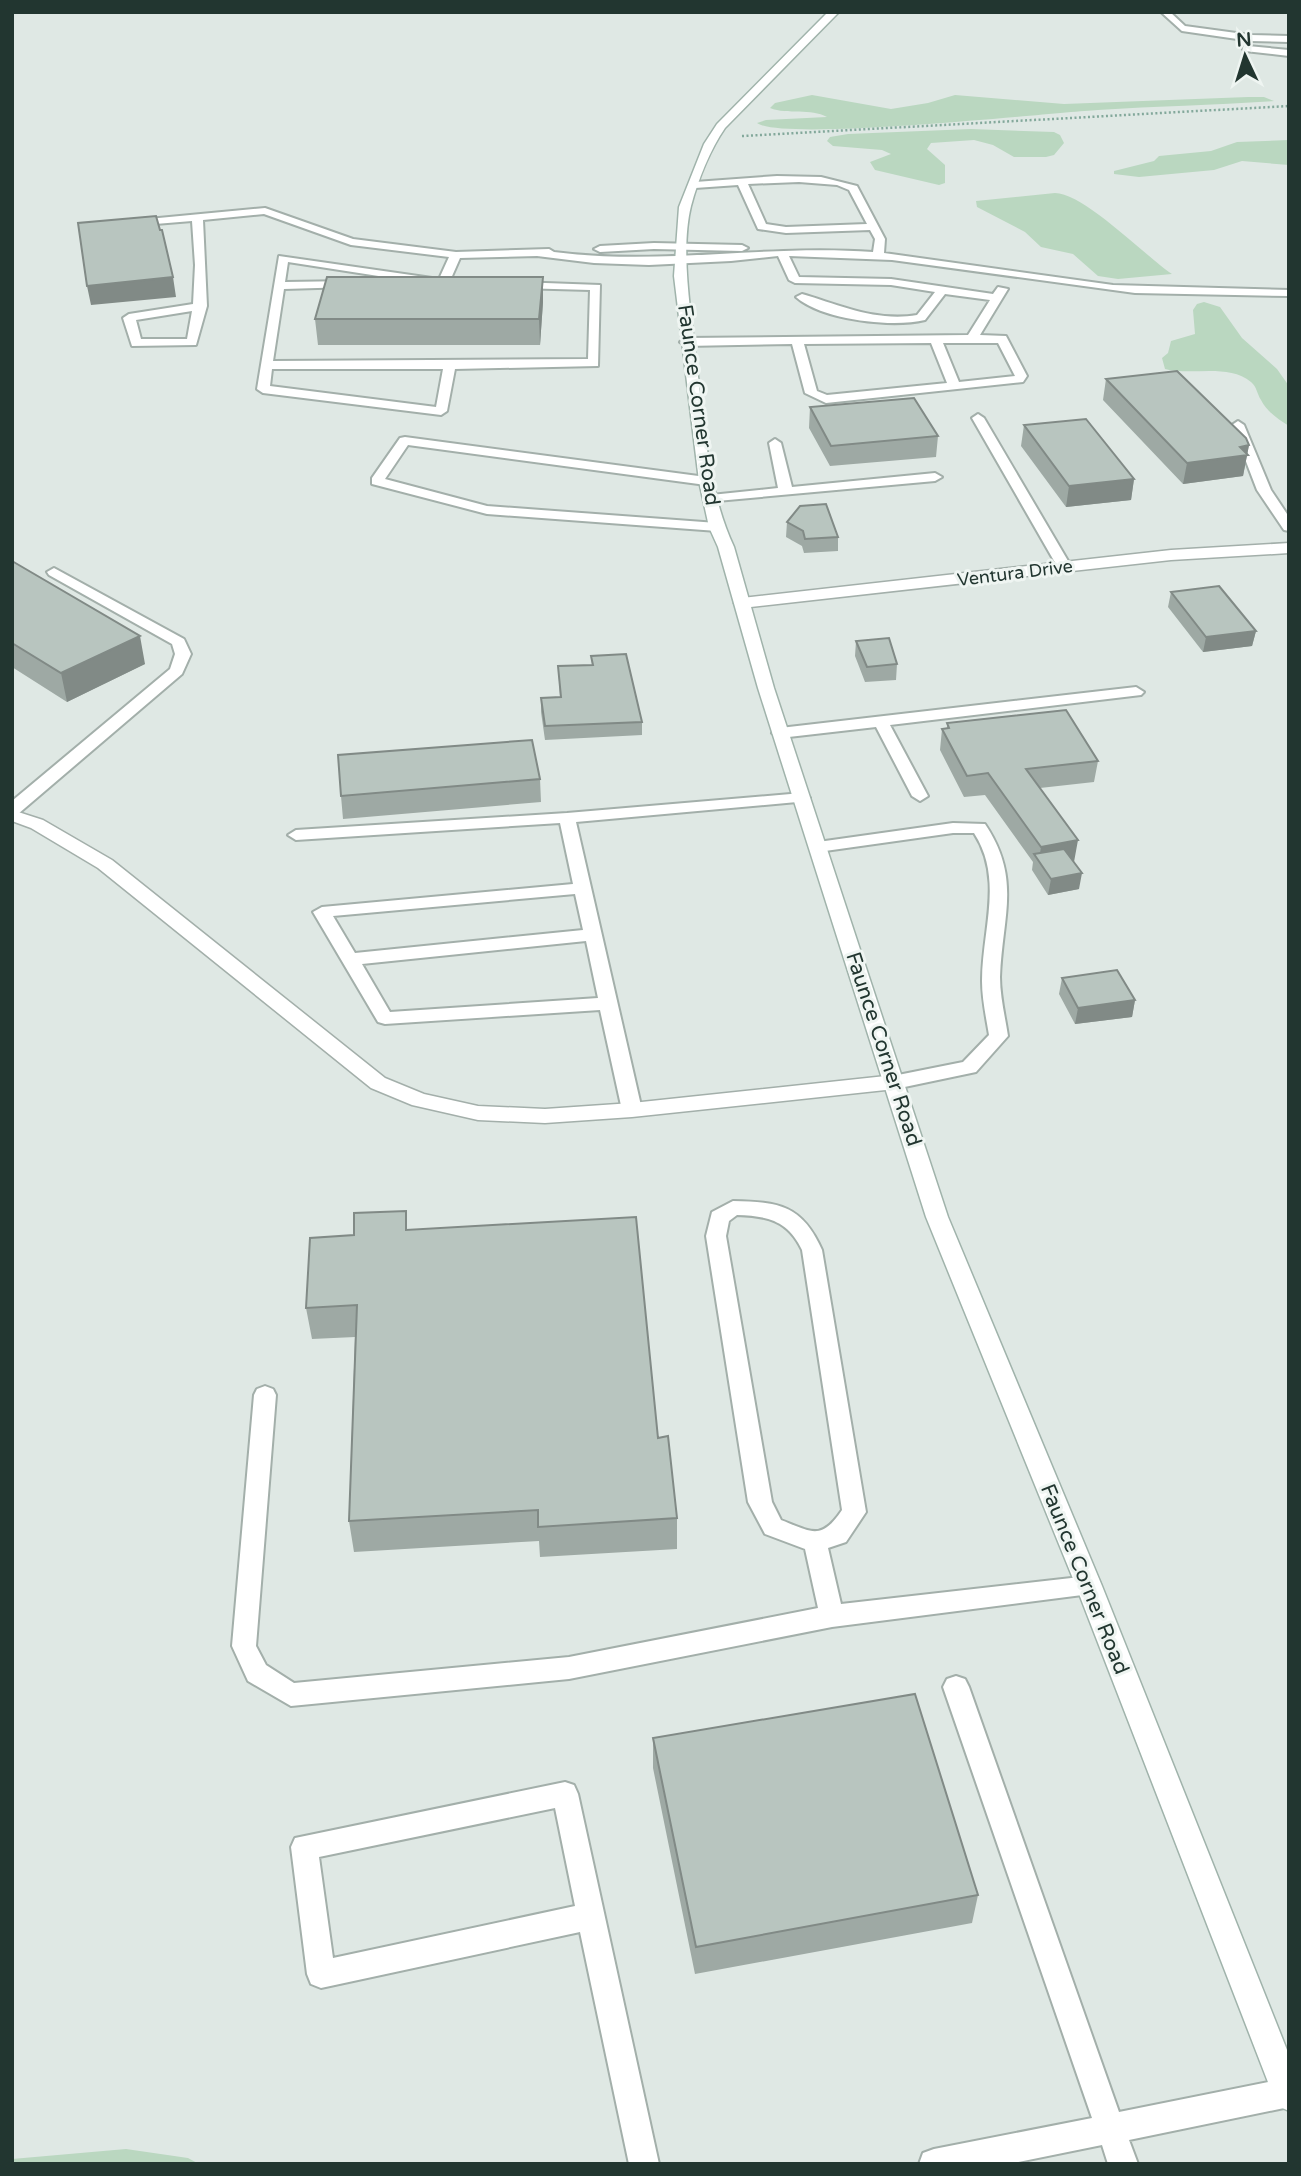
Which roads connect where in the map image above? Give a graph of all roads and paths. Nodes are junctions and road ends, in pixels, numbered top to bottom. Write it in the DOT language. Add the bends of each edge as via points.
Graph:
graph roads {
  1 [pos="834,12"];
  2 [pos="1166,12"];
  3 [pos="1182,28"];
  4 [pos="1289,39"];
  5 [pos="1190,42"];
  6 [pos="1232,47"];
  7 [pos="1289,53"];
  8 [pos="1289,106"];
  9 [pos="713,137"];
  10 [pos="742,182"];
  11 [pos="695,185"];
  12 [pos="197,217"];
  13 [pos="122,224"];
  14 [pos="873,227"];
  15 [pos="782,253"];
  16 [pos="681,254"];
  17 [pos="456,255"];
  18 [pos="878,256"];
  19 [pos="1011,275"];
  20 [pos="794,280"];
  21 [pos="443,282"];
  22 [pos="457,283"];
  23 [pos="498,284"];
  24 [pos="279,286"];
  25 [pos="943,289"];
  26 [pos="1289,293"];
  27 [pos="802,297"];
  28 [pos="997,298"];
  29 [pos="201,306"];
  30 [pos="870,316"];
  31 [pos="935,339"];
  32 [pos="972,339"];
  33 [pos="797,340"];
  34 [pos="687,342"];
  35 [pos="267,365"];
  36 [pos="450,365"];
  37 [pos="955,387"];
  38 [pos="978,418"];
  39 [pos="1238,425"];
  40 [pos="775,443"];
  41 [pos="935,477"];
  42 [pos="709,490"];
  43 [pos="786,492"];
  44 [pos="717,527"];
  45 [pos="1289,527"];
  46 [pos="1289,548"];
  47 [pos="1064,566"];
  48 [pos="54,572"];
  49 [pos="742,603"];
  50 [pos="1136,692"];
  51 [pos="881,722"];
  52 [pos="780,733"];
  53 [pos="920,796"];
  54 [pos="802,798"];
  55 [pos="12,810"];
  56 [pos="12,815"];
  57 [pos="567,818"];
  58 [pos="296,835"];
  59 [pos="818,847"];
  60 [pos="583,888"];
  61 [pos="593,935"];
  62 [pos="350,958"];
  63 [pos="608,1003"];
  64 [pos="895,1082"];
  65 [pos="632,1110"];
  66 [pos="265,1395"];
  67 [pos="815,1543"];
  68 [pos="1089,1586"];
  69 [pos="832,1616"];
  70 [pos="956,1687"];
  71 [pos="591,1916"];
  72 [pos="1288,2094"];
  73 [pos="1111,2128"];
  74 [pos="644,2164"];
  75 [pos="934,2164"];
  76 [pos="1123,2164"];
  1 -- 9 [label="main road, Faunce Corner Road"];
  2 -- 3 [label="lane"];
  3 -- 4 [label="lane"];
  3 -- 5 [label="lane"];
  6 -- 7 [label="lane"];
  8 -- 9 [label="path"];
  9 -- 11 [label="main road, Faunce Corner Road"];
  10 -- 11 [label="lane"];
  10 -- 14 [label="lane" via="824,179 848,185"];
  10 -- 14 [label="lane" via="762,227"];
  11 -- 16 [label="main road, Faunce Corner Road" via="685,207"];
  12 -- 13 [label="lane"];
  12 -- 17 [label="lane" via="265,211 351,242"];
  12 -- 29 [label="lane"];
  14 -- 18 [label="lane" via="880,239"];
  15 -- 16 [label="lane"];
  15 -- 18 [label="lane"];
  15 -- 20 [label="lane"];
  16 -- 17 [label="lane" via="584,260 539,253"];
  16 -- 34 [label="main road, Faunce Corner Road"];
  17 -- 21 [label="lane"];
  18 -- 19 [label="lane"];
  19 -- 26 [label="lane" via="1116,288"];
  19 -- 28 [label="lane"];
  20 -- 25 [label="lane" via="859,280"];
  20 -- 27 [label="lane"];
  21 -- 22 [label="lane"];
  21 -- 24 [label="lane"];
  21 -- 24 [label="lane" via="283,258"];
  23 -- 36 [label="lane" via="596,287 594,363"];
  24 -- 35 [label="lane"];
  25 -- 28 [label="lane"];
  25 -- 30 [label="lane" via="921,318"];
  27 -- 30 [label="lane"];
  27 -- 30 [label="lane" via="799,304 813,316 840,320"];
  28 -- 32 [label="lane"];
  29 -- 29 [label="lane" via="192,342 136,343 129,318"];
  31 -- 32 [label="lane"];
  31 -- 33 [label="lane"];
  31 -- 37 [label="lane"];
  32 -- 37 [label="lane" via="1002,339 1020,379"];
  33 -- 34 [label="lane"];
  33 -- 37 [label="lane" via="816,397 839,399"];
  34 -- 42 [label="main road, Faunce Corner Road"];
  35 -- 36 [label="lane"];
  35 -- 36 [label="lane" via="263,389 441,411"];
  38 -- 47 [label="lane"];
  39 -- 45 [label="lane" via="1264,490"];
  40 -- 43 [label="lane"];
  41 -- 43 [label="lane"];
  42 -- 43 [label="lane"];
  42 -- 44 [label="main road, Faunce Corner Road"];
  42 -- 44 [label="lane" via="405,441 377,481 487,510"];
  44 -- 49 [label="main road, Faunce Corner Road"];
  46 -- 47 [label="main road, Ventura Drive"];
  47 -- 49 [label="main road, Ventura Drive"];
  48 -- 55 [label="lane" via="179,642 183,654 177,671"];
  49 -- 52 [label="main road, Faunce Corner Road"];
  50 -- 51 [label="lane"];
  51 -- 52 [label="lane"];
  51 -- 53 [label="lane"];
  52 -- 54 [label="main road, Faunce Corner Road"];
  54 -- 57 [label="lane"];
  54 -- 59 [label="main road, Faunce Corner Road"];
  56 -- 65 [label="main road" via="37,824 105,864 377,1083 419,1100 478,1114 545,1116"];
  57 -- 58 [label="lane"];
  57 -- 60 [label="lane"];
  59 -- 64 [label="main road, Faunce Corner Road"];
  59 -- 64 [label="lane" via="953,828 979,828 992,843 999,902 990,984 999,1036 969,1067"];
  60 -- 61 [label="lane"];
  60 -- 62 [label="lane" via="322,912"];
  61 -- 62 [label="lane"];
  61 -- 63 [label="lane"];
  62 -- 63 [label="lane" via="385,1018"];
  63 -- 65 [label="lane"];
  64 -- 65 [label="main road"];
  64 -- 68 [label="main road, Faunce Corner Road" via="937,1217"];
  66 -- 69 [label="lane" via="244,1646 257,1673 291,1695 569,1668"];
  67 -- 67 [label="lane" via="838,1535 854,1512 812,1250 804,1229 790,1218 767,1209 733,1208 719,1217 716,1236 760,1502 773,1527"];
  67 -- 69 [label="lane"];
  68 -- 69 [label="lane"];
  68 -- 72 [label="main road, Faunce Corner Road"];
  70 -- 73 [label="lane"];
  71 -- 71 [label="lane" via="565,1794 304,1847 321,1974"];
  71 -- 74 [label="lane"];
  72 -- 73 [label="lane"];
  73 -- 75 [label="lane"];
  73 -- 76 [label="lane"];
}
